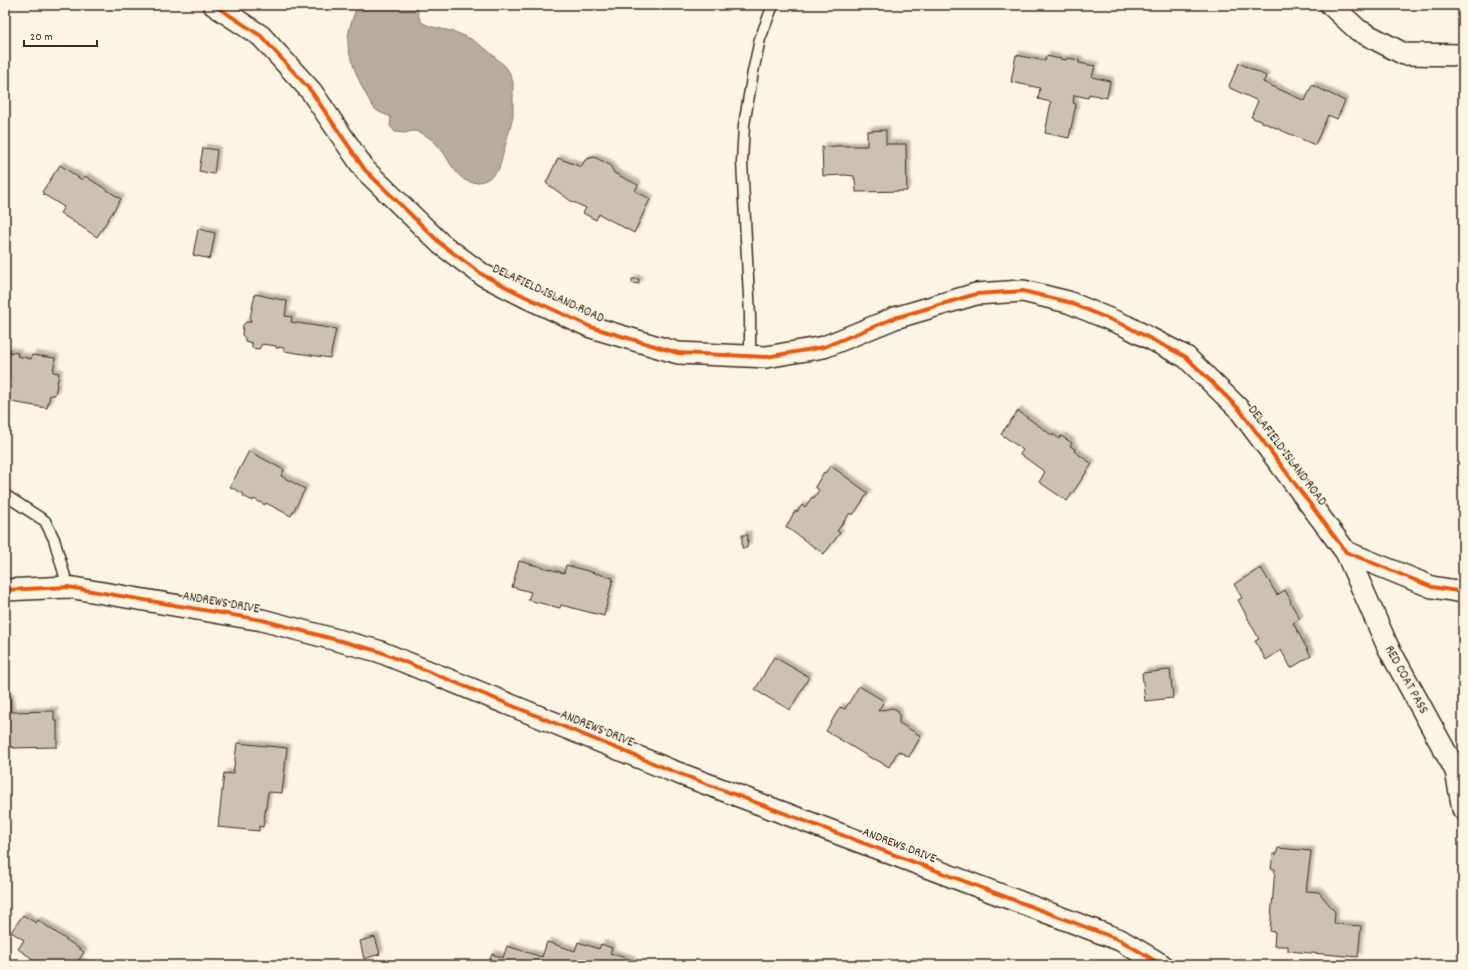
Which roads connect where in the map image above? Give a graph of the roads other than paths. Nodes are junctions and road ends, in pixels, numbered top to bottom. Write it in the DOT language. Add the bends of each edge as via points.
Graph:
graph roads {
  1 [pos="214,5"];
  2 [pos="773,5"];
  3 [pos="1332,5"];
  4 [pos="1463,55"];
  5 [pos="750,356"];
  6 [pos="5,494"];
  7 [pos="1346,552"];
  8 [pos="68,587"];
  9 [pos="5,590"];
  10 [pos="1463,592"];
  11 [pos="1463,808"];
  12 [pos="1162,965"];
  1 -- 5 [label="street, DELAFIELD ISLAND ROAD" via="261,36 311,91 365,170 441,244 483,275 591,327 678,353"];
  2 -- 5 [label="lane" via="760,39 744,125 742,162"];
  3 -- 4 [label="street" via="1358,30 1404,54"];
  5 -- 7 [label="street, DELAFIELD ISLAND ROAD" via="766,357 824,347 895,318 976,294 1023,291 1068,302 1126,326 1186,358 1238,409"];
  6 -- 8 [label="lane" via="45,521 54,539"];
  7 -- 10 [label="street" via="1432,587"];
  7 -- 11 [label="street, RED COAT PASS" via="1388,647 1456,771"];
  8 -- 9 [label="street, ANDREWS DRIVE"];
  8 -- 12 [label="street, ANDREWS DRIVE" via="262,620 378,650 670,770 1120,940"];
}
